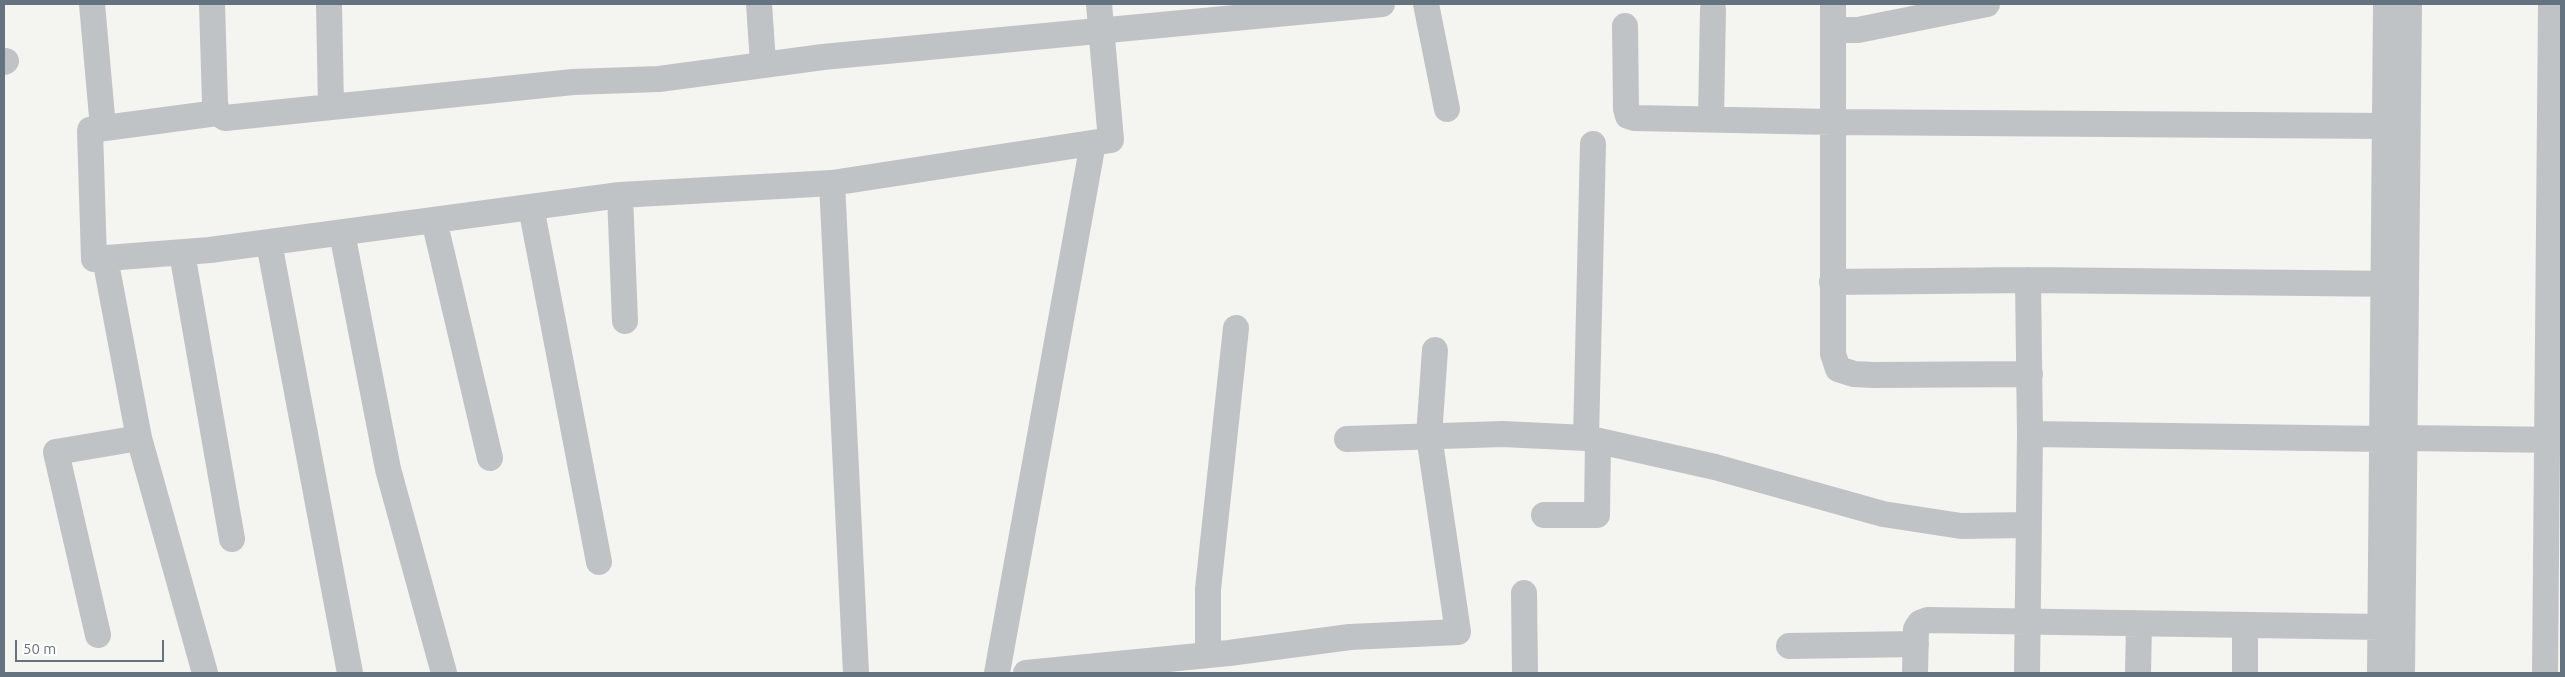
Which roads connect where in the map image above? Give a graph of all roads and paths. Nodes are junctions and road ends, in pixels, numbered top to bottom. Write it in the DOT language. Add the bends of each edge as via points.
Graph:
graph roads {
  1 [pos="92,4"];
  2 [pos="212,4"];
  3 [pos="329,4"];
  4 [pos="759,4"];
  5 [pos="1099,4"];
  6 [pos="1382,4"];
  7 [pos="1426,4"];
  8 [pos="1833,4"];
  9 [pos="1987,4"];
  10 [pos="2386,4"];
  11 [pos="2409,4"];
  12 [pos="2551,4"];
  13 [pos="1713,9"];
  14 [pos="1625,26"];
  15 [pos="1101,30"];
  16 [pos="1834,30"];
  17 [pos="763,63"];
  18 [pos="332,107"];
  19 [pos="1447,109"];
  20 [pos="217,113"];
  21 [pos="1711,119"];
  22 [pos="1832,122"];
  23 [pos="2385,126"];
  24 [pos="103,128"];
  25 [pos="1092,143"];
  26 [pos="1593,144"];
  27 [pos="832,183"];
  28 [pos="620,195"];
  29 [pos="531,207"];
  30 [pos="434,220"];
  31 [pos="342,232"];
  32 [pos="269,242"];
  33 [pos="182,253"];
  34 [pos="104,258"];
  35 [pos="2028,280"];
  36 [pos="1832,282"];
  37 [pos="2395,284"];
  38 [pos="625,321"];
  39 [pos="1236,328"];
  40 [pos="1435,350"];
  41 [pos="2030,374"];
  42 [pos="2030,434"];
  43 [pos="1429,436"];
  44 [pos="139,438"];
  45 [pos="1347,439"];
  46 [pos="1592,439"];
  47 [pos="2393,439"];
  48 [pos="2554,440"];
  49 [pos="490,458"];
  50 [pos="1544,515"];
  51 [pos="2028,525"];
  52 [pos="2393,530"];
  53 [pos="232,539"];
  54 [pos="599,562"];
  55 [pos="1524,593"];
  56 [pos="2027,622"];
  57 [pos="2139,624"];
  58 [pos="2245,625"];
  59 [pos="2381,627"];
  60 [pos="98,635"];
  61 [pos="1916,644"];
  62 [pos="1789,646"];
  63 [pos="1208,654"];
  64 [pos="205,673"];
  65 [pos="350,673"];
  66 [pos="444,673"];
  67 [pos="856,673"];
  68 [pos="997,673"];
  69 [pos="1026,673"];
  70 [pos="1525,673"];
  71 [pos="1915,673"];
  72 [pos="2027,673"];
  73 [pos="2138,673"];
  74 [pos="2245,673"];
  75 [pos="2380,673"];
  76 [pos="2402,673"];
  77 [pos="2545,673"];
  1 -- 24 [label="street"];
  2 -- 20 [label="street"];
  3 -- 18 [label="street"];
  4 -- 17 [label="street"];
  5 -- 15 [label="street"];
  6 -- 15 [label="street"];
  7 -- 19 [label="street"];
  8 -- 16 [label="street"];
  9 -- 16 [label="street" via="1858,30"];
  10 -- 23 [label="street"];
  11 -- 37 [label="street"];
  12 -- 48 [label="street"];
  13 -- 21 [label="street"];
  14 -- 21 [label="street" via="1628,116"];
  15 -- 17 [label="street"];
  15 -- 25 [label="street" via="1111,140"];
  16 -- 22 [label="street"];
  17 -- 18 [label="street" via="659,79 573,82"];
  18 -- 20 [label="street" via="225,118"];
  20 -- 24 [label="street"];
  21 -- 22 [label="street"];
  22 -- 23 [label="street"];
  22 -- 36 [label="street"];
  23 -- 37 [label="street"];
  24 -- 34 [label="street" via="90,130 94,259"];
  25 -- 27 [label="street"];
  25 -- 68 [label="street"];
  26 -- 46 [label="street"];
  27 -- 28 [label="street"];
  27 -- 67 [label="street"];
  28 -- 29 [label="street"];
  28 -- 38 [label="street"];
  29 -- 30 [label="street"];
  29 -- 54 [label="street"];
  30 -- 31 [label="street"];
  30 -- 49 [label="street"];
  31 -- 32 [label="street"];
  31 -- 66 [label="street" via="388,469"];
  32 -- 33 [label="street"];
  32 -- 65 [label="street"];
  33 -- 34 [label="street"];
  33 -- 53 [label="street"];
  34 -- 44 [label="street"];
  35 -- 36 [label="street"];
  35 -- 37 [label="street"];
  35 -- 41 [label="street"];
  36 -- 41 [label="street" via="1833,354 1838,369 1874,375"];
  37 -- 47 [label="street"];
  39 -- 63 [label="street" via="1208,589"];
  40 -- 43 [label="street"];
  41 -- 42 [label="street"];
  42 -- 47 [label="street"];
  42 -- 51 [label="street"];
  43 -- 45 [label="street"];
  43 -- 46 [label="street" via="1503,434"];
  43 -- 63 [label="street" via="1458,632 1350,637"];
  44 -- 60 [label="street" via="56,452"];
  44 -- 64 [label="street"];
  46 -- 50 [label="street" via="1597,515"];
  46 -- 51 [label="street" via="1715,467 1883,514 1962,526"];
  47 -- 48 [label="street"];
  47 -- 52 [label="street"];
  48 -- 77 [label="street"];
  51 -- 56 [label="street"];
  52 -- 59 [label="street"];
  52 -- 76 [label="street"];
  55 -- 70 [label="street"];
  56 -- 57 [label="street"];
  56 -- 61 [label="street" via="1928,620 1916,629"];
  56 -- 72 [label="street"];
  57 -- 58 [label="street"];
  57 -- 73 [label="street"];
  58 -- 59 [label="street"];
  58 -- 74 [label="street"];
  59 -- 75 [label="street"];
  61 -- 62 [label="street"];
  61 -- 71 [label="street"];
  63 -- 69 [label="street"];
}
